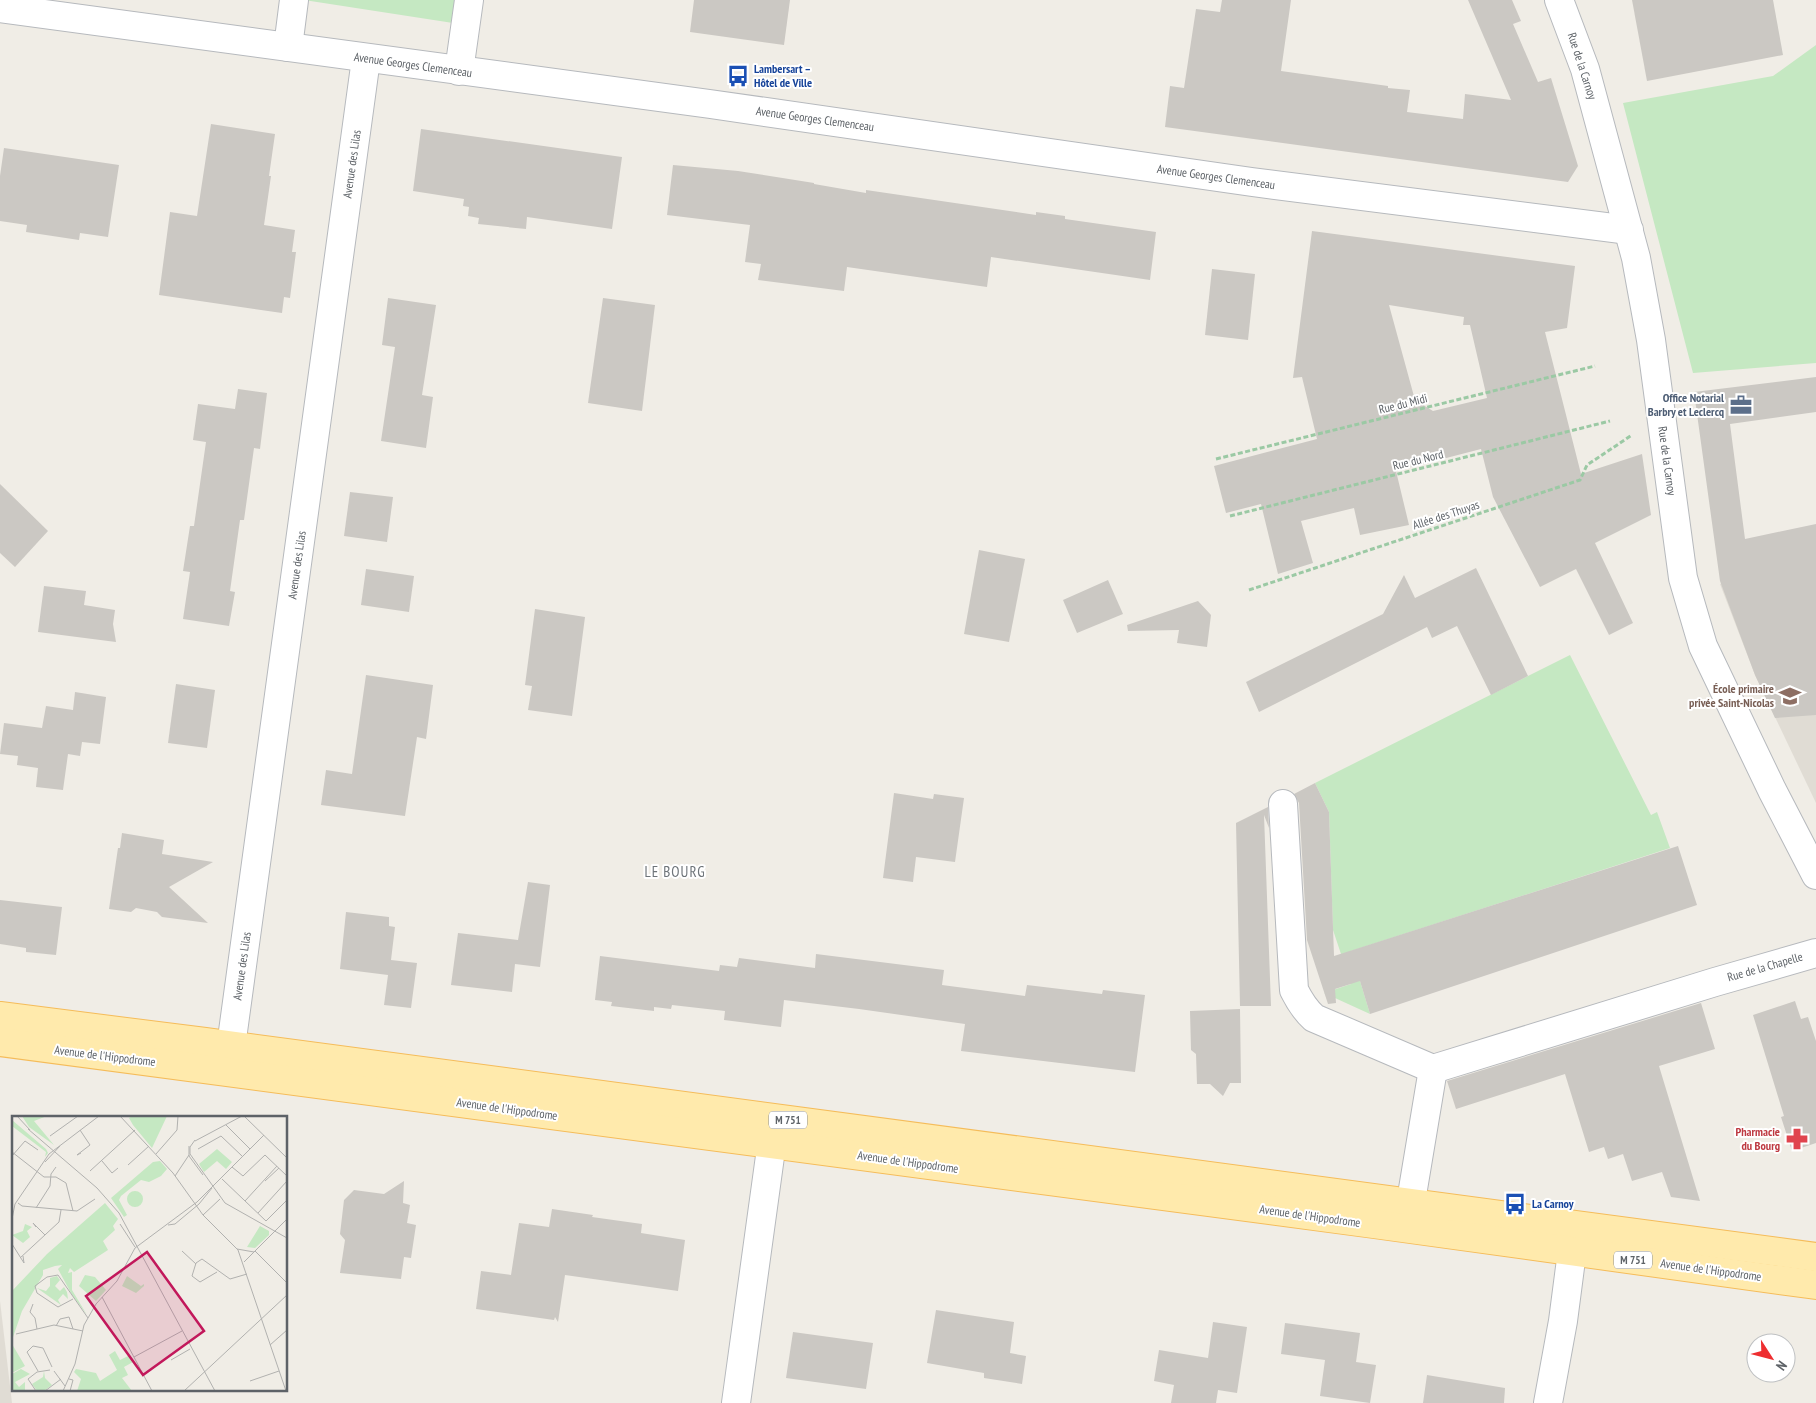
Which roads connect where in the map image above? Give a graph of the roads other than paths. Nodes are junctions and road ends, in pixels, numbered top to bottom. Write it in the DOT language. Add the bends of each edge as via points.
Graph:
graph roads {
  1 [pos="294,0"];
  2 [pos="469,0"];
  3 [pos="1559,0"];
  4 [pos="0,8"];
  5 [pos="288,48"];
  6 [pos="366,58"];
  7 [pos="459,71"];
  8 [pos="1629,230"];
  9 [pos="1283,804"];
  10 [pos="1816,876"];
  11 [pos="1816,953"];
  12 [pos="0,1016"];
  13 [pos="0,1042"];
  14 [pos="231,1045"];
  15 [pos="1433,1070"];
  16 [pos="227,1072"];
  17 [pos="774,1131"];
  18 [pos="1408,1216"];
  19 [pos="1572,1252"];
  20 [pos="1816,1257"];
  21 [pos="1816,1285"];
  22 [pos="736,1403"];
  23 [pos="1548,1403"];
  1 -- 5 [label="street"];
  2 -- 7 [label="street"];
  3 -- 8 [label="street, Rue de la Carnoy" via="1585,69"];
  4 -- 5 [label="street, Avenue Georges Clemenceau"];
  5 -- 6 [label="street, Avenue Georges Clemenceau"];
  6 -- 7 [label="street, Avenue Georges Clemenceau"];
  6 -- 14 [label="street, Avenue des Lilas"];
  7 -- 8 [label="street, Avenue Georges Clemenceau" via="1262,183"];
  8 -- 10 [label="street, Rue de la Carnoy" via="1651,340 1688,598 1703,646"];
  9 -- 15 [label="street" via="1294,990 1298,999 1314,1018"];
  11 -- 15 [label="street, Rue de la Chapelle"];
  12 -- 14 [label="main road, Avenue de l'Hippodrome / M 751"];
  13 -- 16 [label="main road, Avenue de l'Hippodrome / M 751"];
  14 -- 16 [label="street, Avenue des Lilas"];
  14 -- 17 [label="main road, Avenue de l'Hippodrome / M 751"];
  15 -- 18 [label="street"];
  16 -- 17 [label="main road, Avenue de l'Hippodrome / M 751"];
  17 -- 18 [label="main road, Avenue de l'Hippodrome / M 751"];
  17 -- 22 [label="street"];
  18 -- 19 [label="main road, Avenue de l'Hippodrome / M 751"];
  18 -- 20 [label="main road, Avenue de l'Hippodrome / M 751"];
  19 -- 21 [label="main road, Avenue de l'Hippodrome / M 751"];
  19 -- 23 [label="street"];
}
